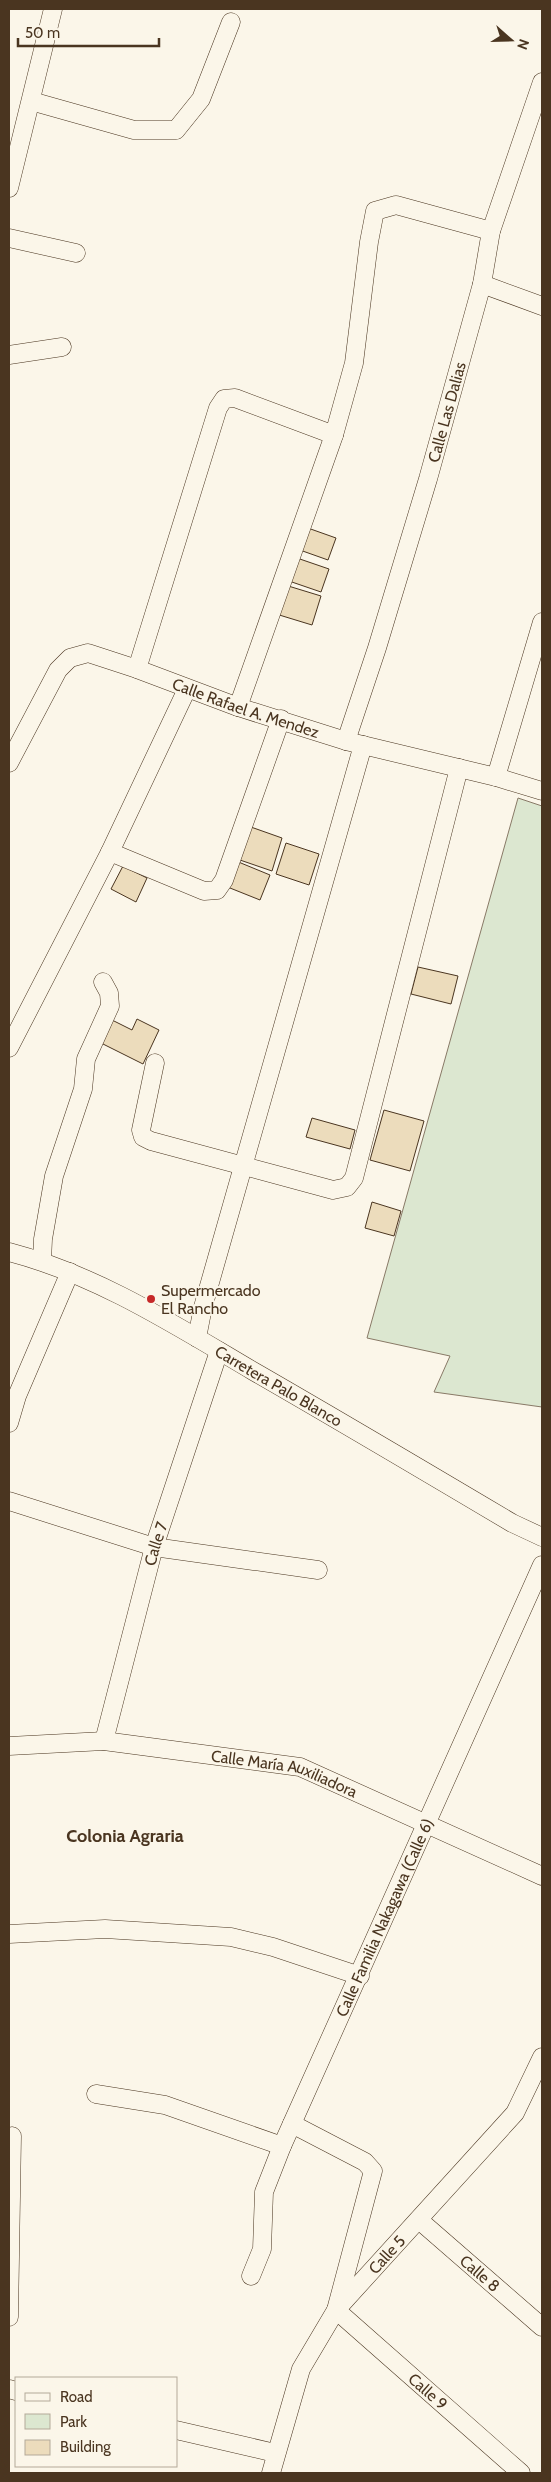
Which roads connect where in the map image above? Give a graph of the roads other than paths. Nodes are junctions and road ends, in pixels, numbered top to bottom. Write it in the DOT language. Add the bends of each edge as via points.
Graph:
graph roads {
  1 [pos="52,9"];
  2 [pos="232,22"];
  3 [pos="542,82"];
  4 [pos="30,101"];
  5 [pos="16,130"];
  6 [pos="9,188"];
  7 [pos="491,231"];
  8 [pos="9,238"];
  9 [pos="76,254"];
  10 [pos="482,284"];
  11 [pos="542,306"];
  12 [pos="62,346"];
  13 [pos="9,355"];
  14 [pos="334,435"];
  15 [pos="542,622"];
  16 [pos="137,669"];
  17 [pos="188,689"];
  18 [pos="238,707"];
  19 [pos="281,719"];
  20 [pos="346,741"];
  21 [pos="363,745"];
  22 [pos="9,763"];
  23 [pos="459,768"];
  24 [pos="496,777"];
  25 [pos="542,791"];
  26 [pos="110,852"];
  27 [pos="103,982"];
  28 [pos="9,1048"];
  29 [pos="155,1063"];
  30 [pos="243,1166"];
  31 [pos="9,1252"];
  32 [pos="42,1261"];
  33 [pos="70,1272"];
  34 [pos="197,1338"];
  35 [pos="219,1350"];
  36 [pos="9,1423"];
  37 [pos="9,1501"];
  38 [pos="542,1536"];
  39 [pos="154,1547"];
  40 [pos="542,1566"];
  41 [pos="318,1570"];
  42 [pos="104,1741"];
  43 [pos="9,1746"];
  44 [pos="427,1824"];
  45 [pos="542,1876"];
  46 [pos="9,1934"];
  47 [pos="360,1976"];
  48 [pos="542,2057"];
  49 [pos="96,2094"];
  50 [pos="292,2124"];
  51 [pos="12,2136"];
  52 [pos="282,2146"];
  53 [pos="419,2220"];
  54 [pos="251,2276"];
  55 [pos="336,2310"];
  56 [pos="9,2317"];
  57 [pos="542,2326"];
  58 [pos="178,2430"];
  59 [pos="275,2453"];
  60 [pos="271,2473"];
  61 [pos="521,2473"];
  1 -- 4 [label="street"];
  2 -- 4 [label="street" via="201,99 176,130 134,130"];
  3 -- 7 [label="street, Calle Las Dalias"];
  4 -- 5 [label="street"];
  5 -- 6 [label="street"];
  7 -- 10 [label="street, Calle Las Dalias"];
  7 -- 14 [label="street" via="396,205 375,211 354,364"];
  8 -- 9 [label="street"];
  10 -- 11 [label="street"];
  10 -- 20 [label="street, Calle Las Dalias" via="428,479"];
  12 -- 13 [label="street"];
  14 -- 16 [label="street" via="235,398 224,399 218,408"];
  14 -- 18 [label="street"];
  15 -- 24 [label="street"];
  16 -- 17 [label="street, Calle Rafael A. Mendez"];
  16 -- 22 [label="street, Calle Rafael A. Mendez" via="88,653 70,658 58,670"];
  17 -- 18 [label="street, Calle Rafael A. Mendez"];
  17 -- 26 [label="street"];
  18 -- 19 [label="street, Calle Rafael A. Mendez"];
  19 -- 20 [label="street, Calle Rafael A. Mendez"];
  19 -- 26 [label="street" via="218,890 204,891"];
  20 -- 21 [label="street, Calle Rafael A. Mendez"];
  21 -- 23 [label="street, Calle Rafael A. Mendez"];
  21 -- 30 [label="street"];
  23 -- 24 [label="street, Calle Rafael A. Mendez"];
  23 -- 30 [label="street" via="354,1178 347,1187 333,1190"];
  24 -- 25 [label="street, Calle Rafael A. Mendez"];
  26 -- 28 [label="street"];
  27 -- 32 [label="street" via="109,993 110,1006 86,1059 81,1097 54,1176"];
  29 -- 30 [label="street" via="141,1130 144,1137"];
  30 -- 34 [label="street"];
  31 -- 32 [label="street, Carretera Palo Blanco"];
  32 -- 33 [label="street, Carretera Palo Blanco"];
  33 -- 34 [label="street, Carretera Palo Blanco" via="147,1309"];
  33 -- 36 [label="street" via="17,1396"];
  34 -- 35 [label="street, Carretera Palo Blanco"];
  35 -- 38 [label="street, Carretera Palo Blanco" via="512,1523"];
  35 -- 39 [label="street, Calle 7"];
  37 -- 39 [label="street"];
  39 -- 41 [label="street"];
  39 -- 42 [label="street, Calle 7"];
  40 -- 44 [label="street, Calle Familia Nakagawa (Calle 6)"];
  42 -- 43 [label="street, Calle María Auxiliadora"];
  42 -- 44 [label="street, Calle María Auxiliadora" via="300,1767"];
  44 -- 45 [label="street, Calle María Auxiliadora"];
  44 -- 47 [label="street, Calle Familia Nakagawa (Calle 6)"];
  46 -- 47 [label="street" via="105,1929 231,1937 274,1947"];
  47 -- 50 [label="street, Calle Familia Nakagawa (Calle 6)"];
  48 -- 53 [label="street, Calle 5" via="515,2113"];
  49 -- 52 [label="street" via="165,2105"];
  50 -- 52 [label="street, Calle Familia Nakagawa (Calle 6)"];
  50 -- 55 [label="street" via="365,2162 373,2171"];
  51 -- 56 [label="street"];
  52 -- 54 [label="street, Calle Familia Nakagawa (Calle 6)" via="264,2192 262,2249"];
  53 -- 55 [label="street, Calle 5"];
  53 -- 57 [label="street, Calle 8"];
  55 -- 59 [label="street, Calle 5" via="301,2369"];
  55 -- 61 [label="street, Calle 9"];
  58 -- 59 [label="street"];
  59 -- 60 [label="street, Calle 5"];
}
